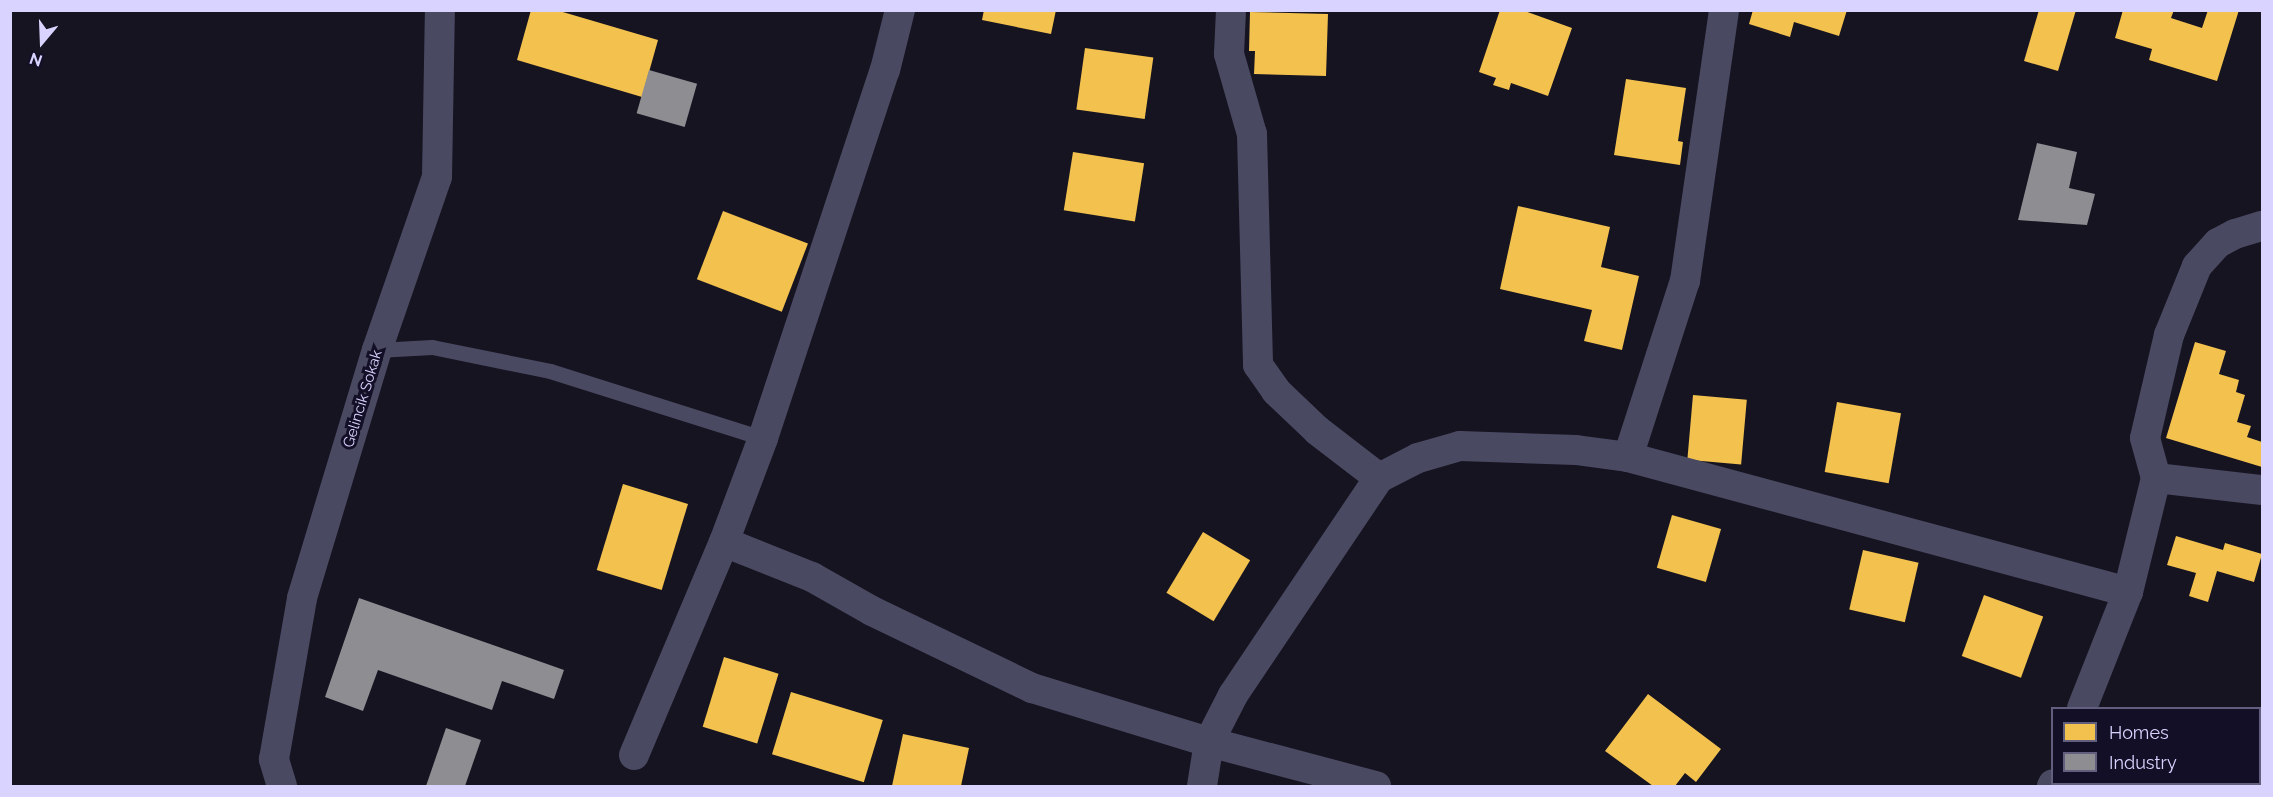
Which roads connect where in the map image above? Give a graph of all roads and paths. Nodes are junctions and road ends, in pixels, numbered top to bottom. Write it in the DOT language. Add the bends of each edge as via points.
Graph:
graph roads {
  1 [pos="440,10"];
  2 [pos="900,10"];
  3 [pos="1231,10"];
  4 [pos="1724,10"];
  5 [pos="2262,226"];
  6 [pos="377,350"];
  7 [pos="762,438"];
  8 [pos="1628,457"];
  9 [pos="1379,478"];
  10 [pos="2156,478"];
  11 [pos="2262,490"];
  12 [pos="724,542"];
  13 [pos="2128,592"];
  14 [pos="2082,707"];
  15 [pos="1209,742"];
  16 [pos="634,755"];
  17 [pos="282,786"];
  18 [pos="1202,786"];
  19 [pos="1376,786"];
  1 -- 6 [label="street, Gelincik Sokak" via="437,177"];
  2 -- 7 [label="street" via="885,70"];
  3 -- 9 [label="street" via="1229,54 1252,135 1258,365 1276,392 1318,431"];
  4 -- 8 [label="street" via="1685,281"];
  5 -- 10 [label="street" via="2218,243 2197,266 2169,335 2145,438"];
  6 -- 7 [label="lane" via="432,347 550,371"];
  6 -- 17 [label="street, Gelincik Sokak" via="302,598 274,759"];
  7 -- 12 [label="street"];
  8 -- 9 [label="street" via="1576,450 1461,446 1418,458"];
  8 -- 13 [label="street"];
  9 -- 15 [label="street" via="1233,695"];
  10 -- 11 [label="street"];
  10 -- 13 [label="street"];
  12 -- 15 [label="street" via="812,577 1032,688"];
  12 -- 16 [label="street"];
  13 -- 14 [label="street"];
  15 -- 18 [label="street"];
  15 -- 19 [label="street"];
}
